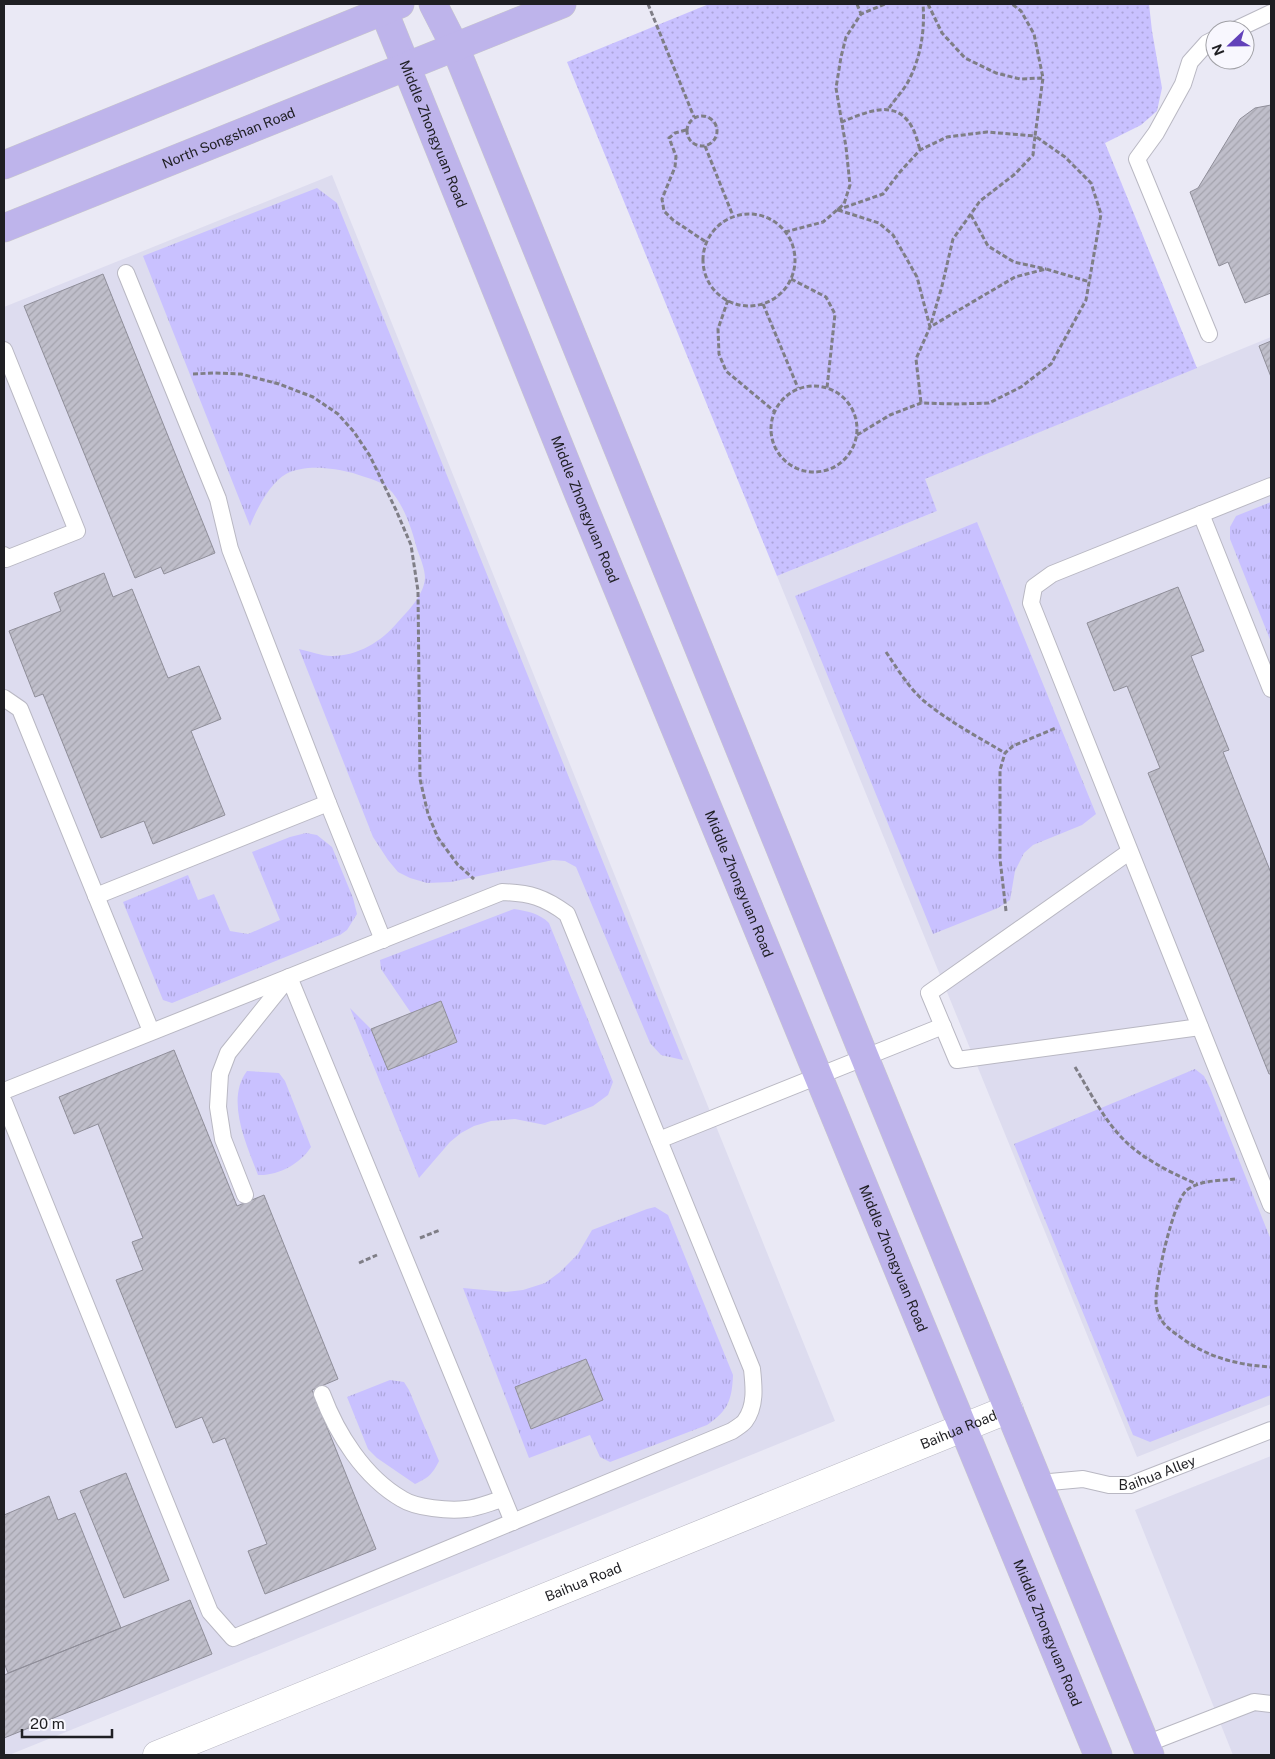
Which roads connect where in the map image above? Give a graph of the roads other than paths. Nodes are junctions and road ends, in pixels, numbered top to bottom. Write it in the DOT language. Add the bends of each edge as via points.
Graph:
graph roads {
  1 [pos="433,4"];
  2 [pos="562,4"];
  3 [pos="388,6"];
  4 [pos="1271,13"];
  5 [pos="1255,20"];
  6 [pos="1205,45"];
  7 [pos="455,47"];
  8 [pos="406,67"];
  9 [pos="4,165"];
  10 [pos="4,228"];
  11 [pos="126,273"];
  12 [pos="1209,334"];
  13 [pos="4,350"];
  14 [pos="1271,486"];
  15 [pos="1201,514"];
  16 [pos="4,554"];
  17 [pos="1271,690"];
  18 [pos="4,698"];
  19 [pos="328,803"];
  20 [pos="1130,852"];
  21 [pos="96,896"];
  22 [pos="383,940"];
  23 [pos="289,977"];
  24 [pos="943,1026"];
  25 [pos="1200,1027"];
  26 [pos="152,1031"];
  27 [pos="865,1058"];
  28 [pos="820,1077"];
  29 [pos="4,1091"];
  30 [pos="4,1102"];
  31 [pos="659,1140"];
  32 [pos="245,1195"];
  33 [pos="1271,1205"];
  34 [pos="322,1394"];
  35 [pos="1009,1409"];
  36 [pos="963,1428"];
  37 [pos="1271,1430"];
  38 [pos="1039,1483"];
  39 [pos="503,1499"];
  40 [pos="513,1522"];
  41 [pos="1271,1704"];
  42 [pos="1148,1750"];
  43 [pos="157,1755"];
  44 [pos="1098,1755"];
  1 -- 7 [label="main road"];
  2 -- 7 [label="main road, North Songshan Road"];
  3 -- 8 [label="main road, Middle Zhongyuan Road"];
  3 -- 9 [label="main road"];
  4 -- 5 [label="lane"];
  6 -- 12 [label="lane" via="1190,62 1183,84 1156,133 1137,159"];
  7 -- 8 [label="main road, North Songshan Road"];
  7 -- 27 [label="main road"];
  8 -- 10 [label="main road, North Songshan Road"];
  8 -- 28 [label="main road, Middle Zhongyuan Road"];
  11 -- 19 [label="lane" via="218,499 230,549"];
  13 -- 16 [label="lane" via="77,531 6,559"];
  14 -- 15 [label="lane"];
  15 -- 17 [label="lane"];
  15 -- 20 [label="lane" via="1052,574 1034,586 1031,603"];
  18 -- 21 [label="lane" via="20,709"];
  19 -- 21 [label="lane"];
  19 -- 22 [label="lane"];
  20 -- 24 [label="lane" via="929,992"];
  20 -- 25 [label="lane"];
  21 -- 26 [label="lane"];
  22 -- 23 [label="lane"];
  22 -- 31 [label="lane" via="502,892 551,902 567,914"];
  23 -- 26 [label="lane"];
  23 -- 32 [label="lane" via="228,1053 220,1074 218,1107 223,1139"];
  23 -- 39 [label="lane"];
  24 -- 25 [label="lane" via="957,1060"];
  24 -- 27 [label="lane"];
  25 -- 33 [label="lane"];
  26 -- 29 [label="lane"];
  27 -- 28 [label="lane"];
  27 -- 35 [label="main road"];
  28 -- 31 [label="lane"];
  28 -- 36 [label="main road, Middle Zhongyuan Road"];
  30 -- 40 [label="lane" via="210,1612 233,1638"];
  31 -- 40 [label="lane" via="752,1369 755,1393 751,1407 744,1421 732,1431"];
  34 -- 39 [label="lane" via="352,1452 378,1482 403,1500 436,1509 466,1509"];
  35 -- 36 [label="street, Baihua Road"];
  35 -- 38 [label="main road"];
  36 -- 43 [label="street, Baihua Road"];
  36 -- 44 [label="main road, Middle Zhongyuan Road"];
  37 -- 38 [label="lane, Baihua Alley" via="1130,1485 1083,1480"];
  38 -- 42 [label="main road"];
  39 -- 40 [label="lane"];
  41 -- 42 [label="lane" via="1254,1702"];
}
